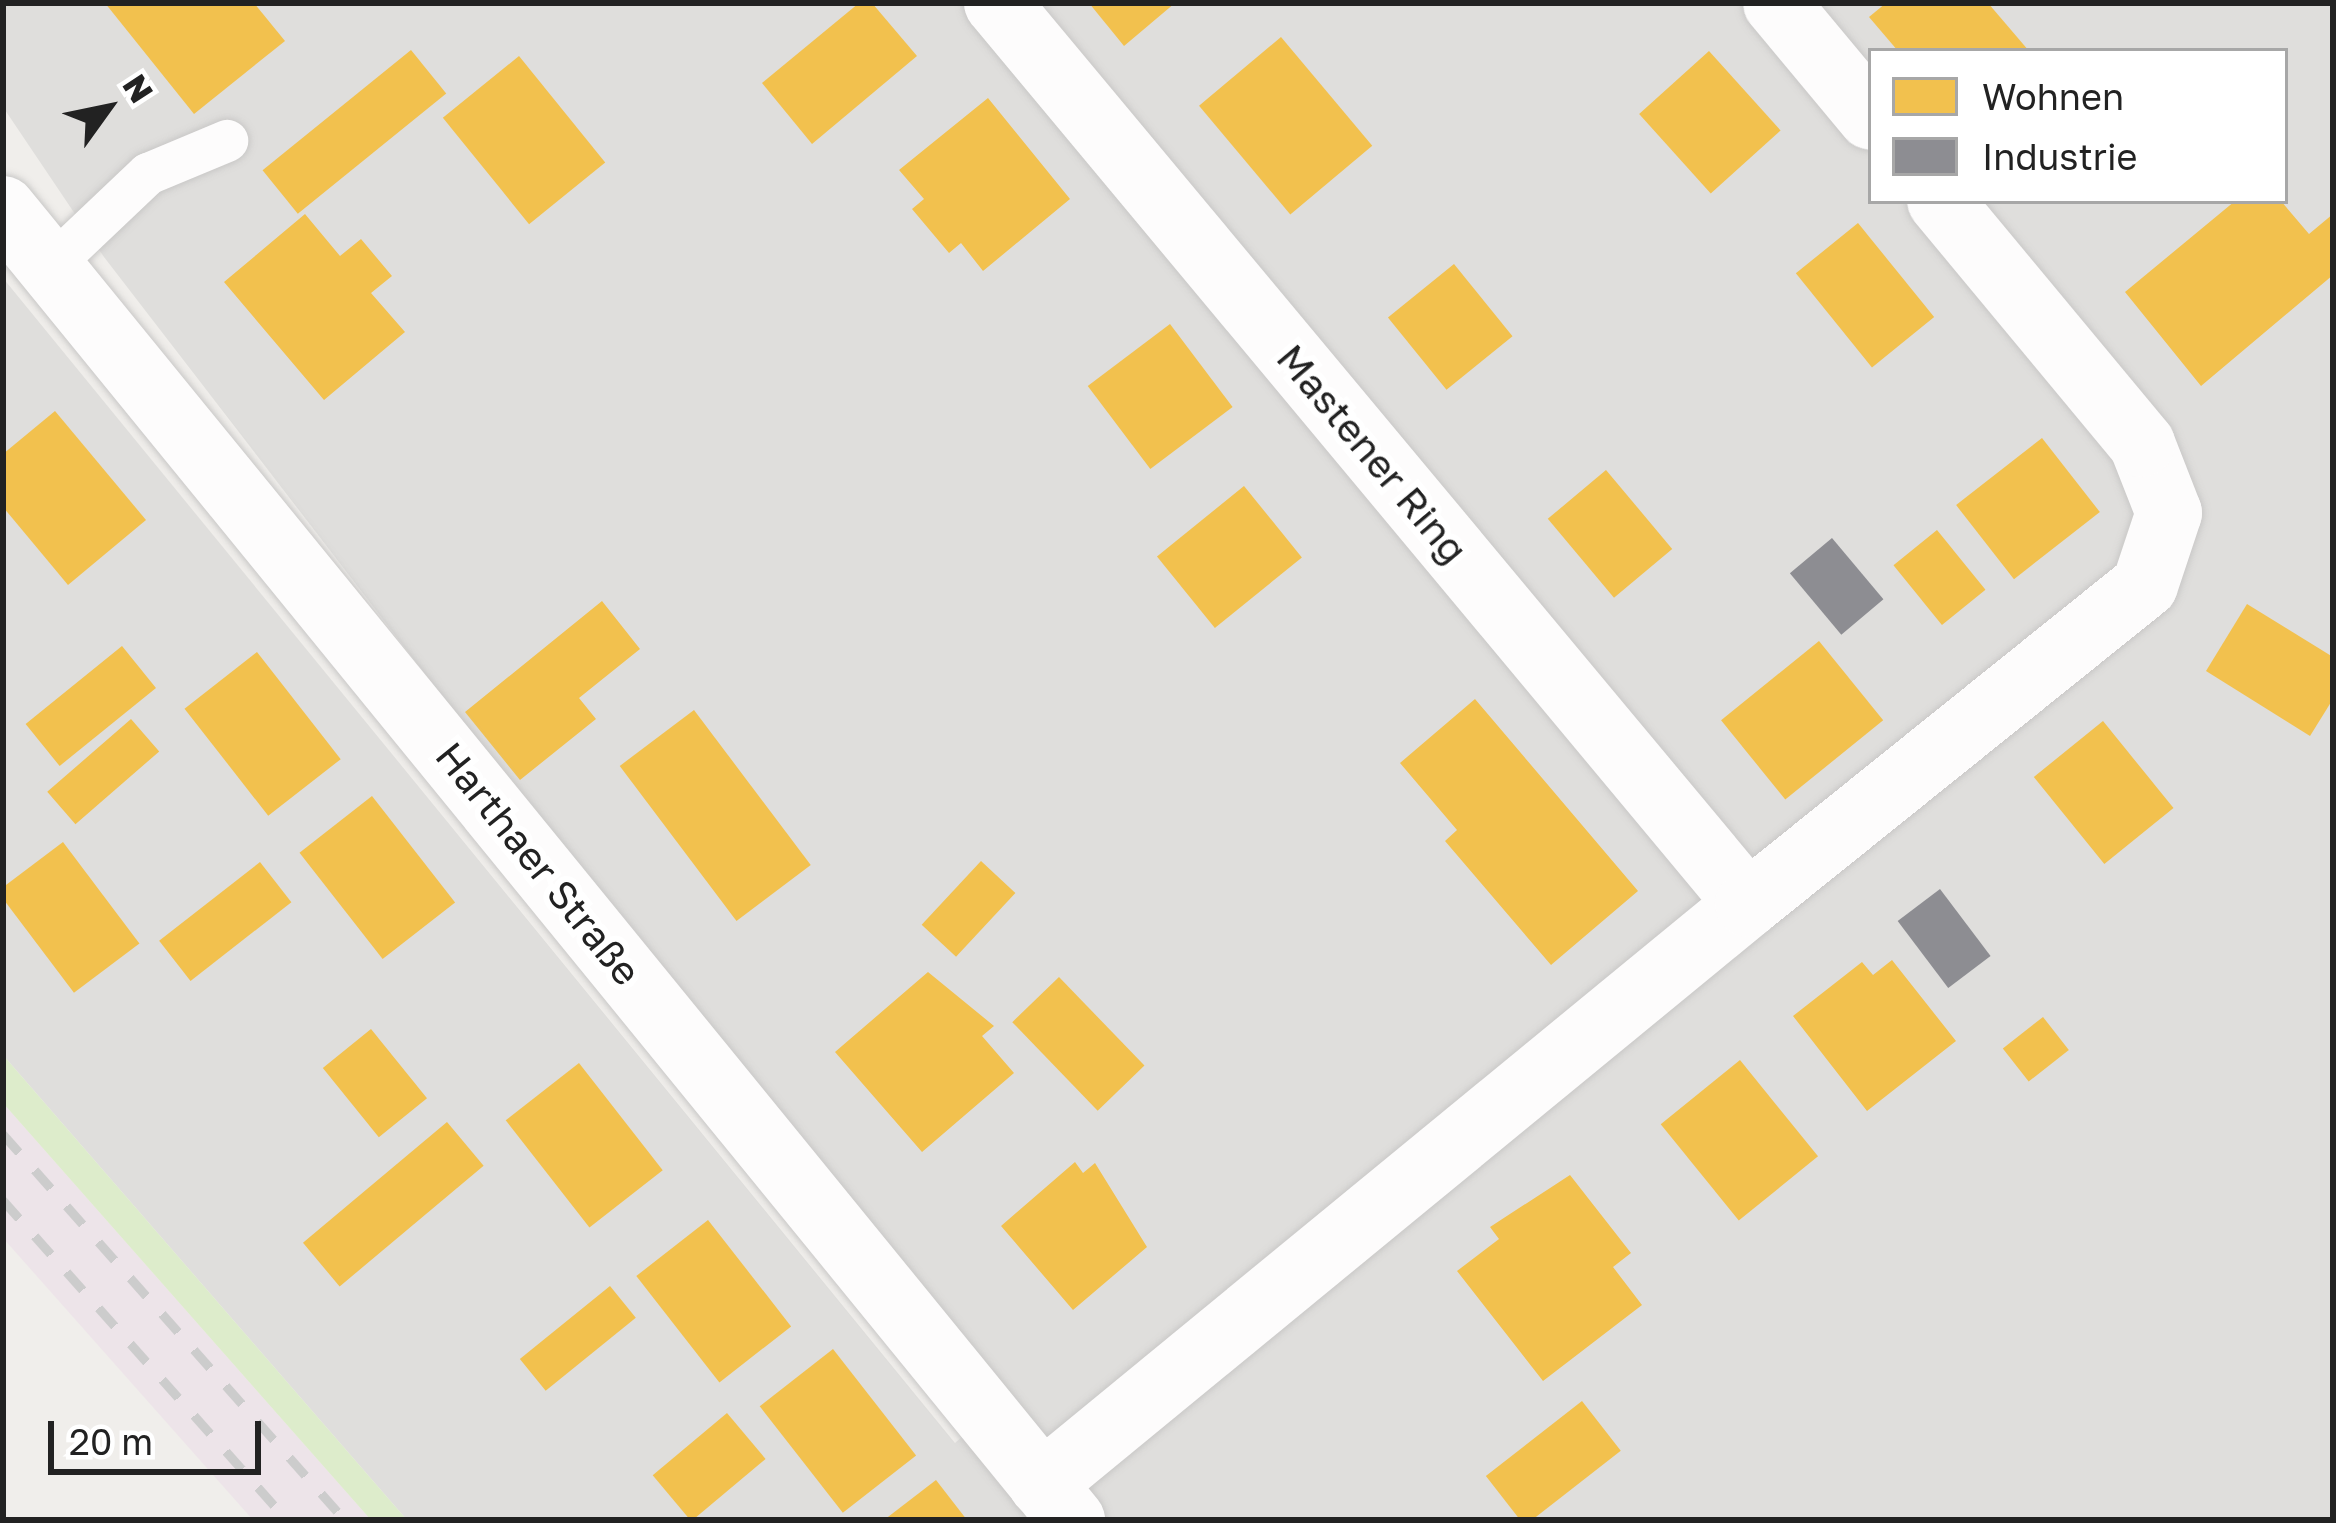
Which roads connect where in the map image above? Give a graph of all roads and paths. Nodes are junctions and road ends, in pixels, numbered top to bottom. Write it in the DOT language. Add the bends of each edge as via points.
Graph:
graph roads {
  1 [pos="997,3"];
  2 [pos="1776,3"];
  3 [pos="1868,113"];
  4 [pos="227,141"];
  5 [pos="1942,204"];
  6 [pos="3,209"];
  7 [pos="51,266"];
  8 [pos="1748,904"];
  9 [pos="1057,1502"];
  1 -- 8 [label="street, Mastener Ring"];
  2 -- 3 [label="street"];
  4 -- 7 [label="lane" via="148,173"];
  5 -- 8 [label="street" via="2142,444 2169,513 2145,586"];
  6 -- 7 [label="street, Harthaer Straße"];
  7 -- 9 [label="street, Harthaer Straße"];
  8 -- 9 [label="street"];
}
